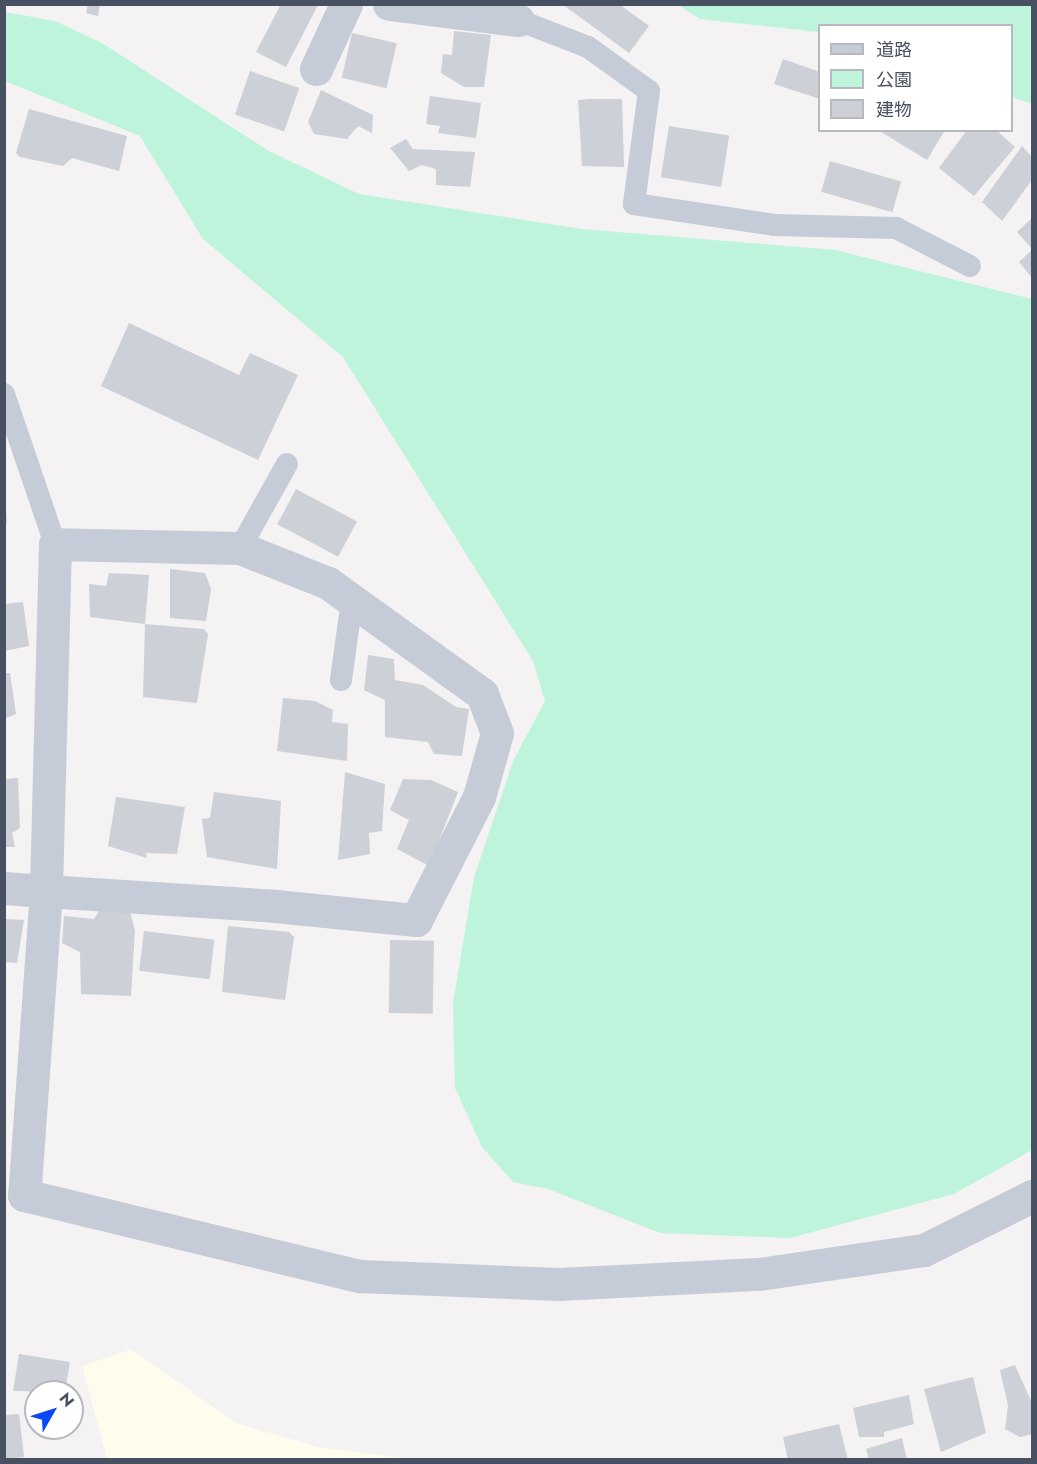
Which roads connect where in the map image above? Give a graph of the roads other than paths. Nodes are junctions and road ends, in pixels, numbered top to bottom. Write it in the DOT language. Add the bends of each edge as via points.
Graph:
graph roads {
  1 [pos="345,4"];
  2 [pos="389,4"];
  3 [pos="518,20"];
  4 [pos="316,69"];
  5 [pos="970,267"];
  6 [pos="4,394"];
  7 [pos="287,464"];
  8 [pos="55,544"];
  9 [pos="240,548"];
  10 [pos="352,600"];
  11 [pos="341,680"];
  12 [pos="4,888"];
  13 [pos="46,891"];
  14 [pos="1032,1196"];
  1 -- 4 [label="street"];
  2 -- 3 [label="street"];
  3 -- 5 [label="lane" via="588,46 649,91 634,204 774,225 896,228"];
  6 -- 8 [label="lane"];
  7 -- 9 [label="lane"];
  8 -- 9 [label="street"];
  8 -- 13 [label="street"];
  9 -- 10 [label="street" via="328,583"];
  10 -- 11 [label="lane"];
  10 -- 13 [label="street" via="482,694 497,733 479,797 416,920"];
  12 -- 13 [label="street"];
  13 -- 14 [label="street" via="24,1196 360,1276 559,1284 759,1274 924,1250"];
}
